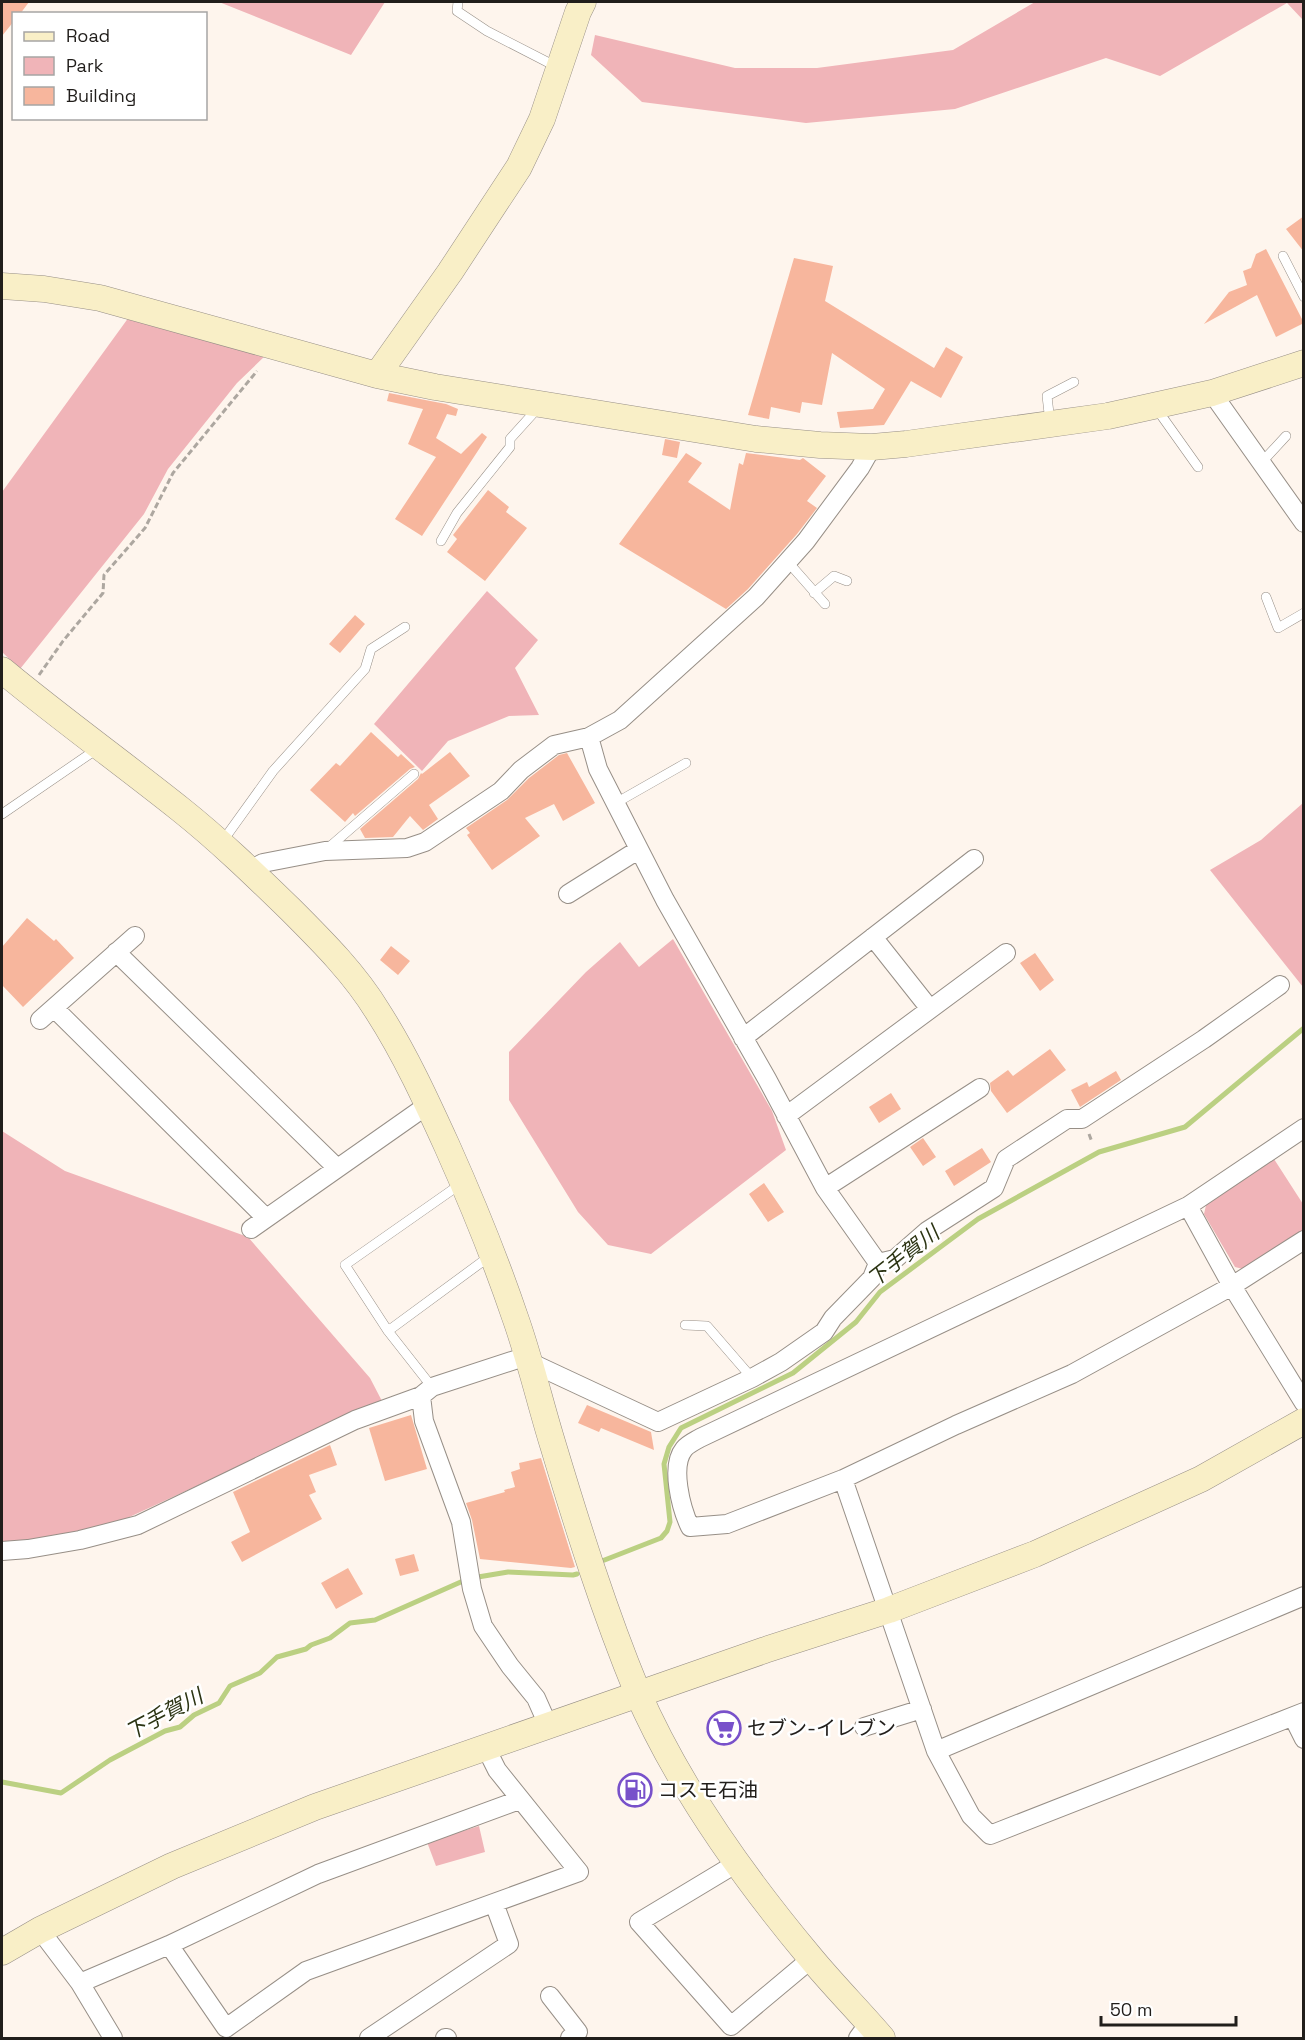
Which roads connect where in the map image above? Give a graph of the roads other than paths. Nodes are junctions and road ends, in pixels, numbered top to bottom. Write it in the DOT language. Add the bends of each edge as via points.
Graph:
graph roads {
  1 [pos="458,2"];
  2 [pos="583,2"];
  3 [pos="559,68"];
  4 [pos="1283,256"];
  5 [pos="2,286"];
  6 [pos="1304,297"];
  7 [pos="1304,363"];
  8 [pos="377,375"];
  9 [pos="1074,382"];
  10 [pos="1212,393"];
  11 [pos="542,404"];
  12 [pos="1155,406"];
  13 [pos="1050,424"];
  14 [pos="1286,436"];
  15 [pos="872,447"];
  16 [pos="1261,463"];
  17 [pos="1198,467"];
  18 [pos="1304,523"];
  19 [pos="441,541"];
  20 [pos="788,562"];
  21 [pos="847,581"];
  22 [pos="814,593"];
  23 [pos="1266,597"];
  24 [pos="825,604"];
  25 [pos="1304,613"];
  26 [pos="405,627"];
  27 [pos="2,670"];
  28 [pos="589,737"];
  29 [pos="99,747"];
  30 [pos="686,763"];
  31 [pos="414,774"];
  32 [pos="614,804"];
  33 [pos="2,814"];
  34 [pos="221,844"];
  35 [pos="638,850"];
  36 [pos="325,851"];
  37 [pos="974,859"];
  38 [pos="250,870"];
  39 [pos="568,894"];
  40 [pos="135,936"];
  41 [pos="873,937"];
  42 [pos="116,952"];
  43 [pos="1006,953"];
  44 [pos="1280,985"];
  45 [pos="930,1009"];
  46 [pos="743,1038"];
  47 [pos="980,1088"];
  48 [pos="429,1104"];
  49 [pos="786,1116"];
  50 [pos="1304,1128"];
  51 [pos="337,1168"];
  52 [pos="464,1182"];
  53 [pos="825,1188"];
  54 [pos="1188,1206"];
  55 [pos="266,1218"];
  56 [pos="250,1229"];
  57 [pos="1304,1240"];
  58 [pos="493,1254"];
  59 [pos="878,1263"];
  60 [pos="1232,1286"];
  61 [pos="685,1325"];
  62 [pos="388,1331"];
  63 [pos="529,1362"];
  64 [pos="752,1378"];
  65 [pos="427,1392"];
  66 [pos="1304,1403"];
  67 [pos="1304,1421"];
  68 [pos="843,1479"];
  69 [pos="2,1551"];
  70 [pos="1304,1596"];
  71 [pos="889,1610"];
  72 [pos="639,1694"];
  73 [pos="922,1709"];
  74 [pos="1298,1715"];
  75 [pos="548,1725"];
  76 [pos="864,1727"];
  77 [pos="1304,1739"];
  78 [pos="486,1748"];
  79 [pos="936,1751"];
  80 [pos="519,1800"];
  81 [pos="737,1863"];
  82 [pos="494,1903"];
  83 [pos="40,1930"];
  84 [pos="169,1945"];
  85 [pos="2,1952"];
  86 [pos="811,1959"];
  87 [pos="80,1983"];
  88 [pos="550,1996"];
  89 [pos="870,2033"];
  90 [pos="112,2038"];
  91 [pos="369,2038"];
  92 [pos="570,2038"];
  1 -- 3 [label="lane" via="457,10 487,31"];
  2 -- 3 [label="street"];
  3 -- 8 [label="street" via="542,119 519,167"];
  4 -- 6 [label="lane"];
  5 -- 8 [label="street" via="100,298"];
  7 -- 10 [label="street"];
  8 -- 11 [label="street"];
  9 -- 13 [label="lane" via="1047,396"];
  10 -- 12 [label="street"];
  10 -- 16 [label="street"];
  11 -- 15 [label="street" via="756,439"];
  11 -- 19 [label="lane" via="510,439 510,447 457,513"];
  12 -- 13 [label="street"];
  12 -- 17 [label="lane"];
  13 -- 15 [label="street"];
  14 -- 16 [label="lane"];
  15 -- 20 [label="street"];
  16 -- 18 [label="street"];
  20 -- 22 [label="lane"];
  20 -- 28 [label="street" via="756,597 620,720"];
  21 -- 22 [label="lane" via="834,576"];
  22 -- 24 [label="lane"];
  23 -- 25 [label="lane" via="1278,628"];
  26 -- 34 [label="lane" via="371,649 365,669 273,771"];
  27 -- 29 [label="street"];
  28 -- 32 [label="street"];
  28 -- 36 [label="street" via="554,745 501,791 425,842 407,848"];
  29 -- 33 [label="lane"];
  29 -- 34 [label="street"];
  30 -- 32 [label="lane"];
  31 -- 36 [label="lane"];
  32 -- 35 [label="street"];
  34 -- 38 [label="street"];
  35 -- 39 [label="street"];
  35 -- 46 [label="street"];
  36 -- 38 [label="street" via="263,863"];
  37 -- 41 [label="street"];
  38 -- 48 [label="street" via="356,979"];
  40 -- 42 [label="street"];
  41 -- 45 [label="street"];
  41 -- 46 [label="street"];
  42 -- 51 [label="street"];
  42 -- 55 [label="street" via="47,1014"];
  43 -- 45 [label="street"];
  44 -- 59 [label="street" via="1111,1101 1082,1119 1067,1119 1006,1159 994,1188 927,1231 895,1259"];
  45 -- 49 [label="street"];
  46 -- 49 [label="street"];
  47 -- 53 [label="street"];
  48 -- 51 [label="street"];
  48 -- 52 [label="street"];
  49 -- 53 [label="street"];
  50 -- 54 [label="street"];
  51 -- 55 [label="street"];
  52 -- 58 [label="street"];
  52 -- 62 [label="lane" via="345,1265"];
  53 -- 59 [label="street"];
  54 -- 60 [label="street"];
  54 -- 68 [label="street" via="700,1438 684,1448 676,1464 690,1527 727,1524"];
  55 -- 56 [label="street"];
  57 -- 60 [label="street"];
  58 -- 62 [label="lane"];
  58 -- 63 [label="street"];
  59 -- 64 [label="street" via="872,1278 824,1332"];
  60 -- 66 [label="street"];
  60 -- 68 [label="street" via="1072,1374"];
  61 -- 64 [label="lane" via="707,1326"];
  62 -- 65 [label="lane"];
  63 -- 64 [label="street" via="658,1422"];
  63 -- 65 [label="street" via="521,1358"];
  63 -- 72 [label="street" via="591,1565"];
  65 -- 69 [label="street" via="355,1420 138,1525 28,1550"];
  65 -- 75 [label="street" via="424,1421 461,1522 483,1626 536,1698"];
  67 -- 71 [label="street" via="1201,1479 1035,1554"];
  68 -- 71 [label="street"];
  70 -- 79 [label="street"];
  71 -- 72 [label="street"];
  71 -- 73 [label="street"];
  72 -- 75 [label="street"];
  72 -- 81 [label="street" via="663,1746"];
  73 -- 76 [label="street"];
  73 -- 79 [label="street"];
  74 -- 77 [label="street"];
  74 -- 79 [label="street" via="990,1835 971,1816"];
  75 -- 78 [label="street"];
  78 -- 80 [label="street"];
  78 -- 83 [label="street" via="315,1807 172,1866"];
  80 -- 82 [label="street" via="579,1872"];
  80 -- 84 [label="street" via="318,1874"];
  81 -- 86 [label="street"];
  81 -- 86 [label="street" via="639,1922 731,2026"];
  82 -- 84 [label="street" via="306,1971 226,2028"];
  82 -- 91 [label="street" via="509,1944"];
  83 -- 85 [label="street"];
  83 -- 87 [label="street"];
  84 -- 87 [label="street"];
  86 -- 89 [label="street"];
  87 -- 90 [label="street"];
  88 -- 92 [label="street" via="578,2032"];
}
